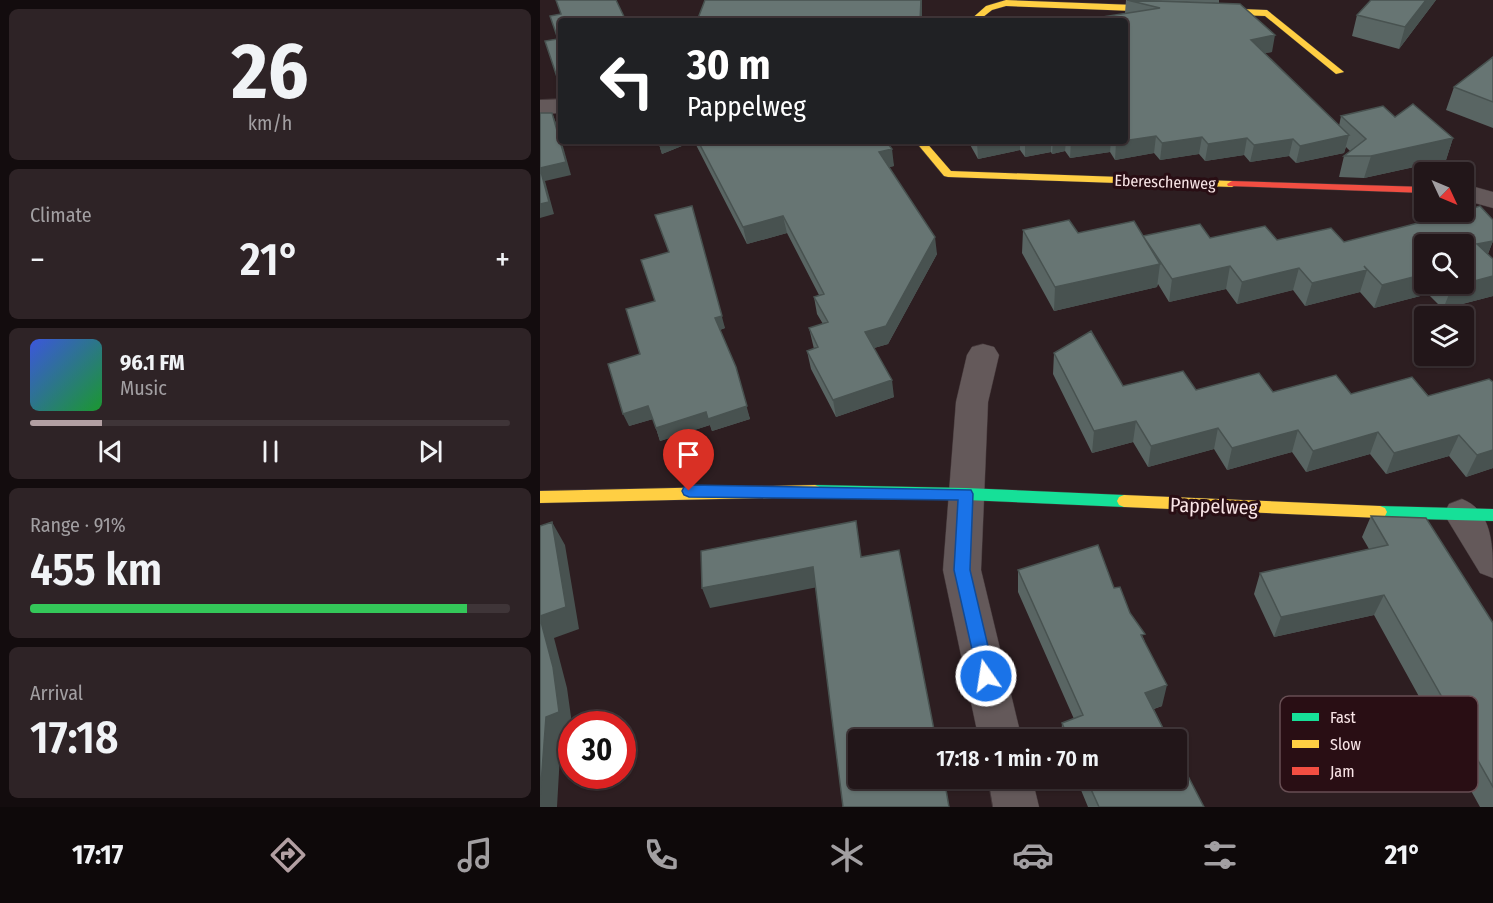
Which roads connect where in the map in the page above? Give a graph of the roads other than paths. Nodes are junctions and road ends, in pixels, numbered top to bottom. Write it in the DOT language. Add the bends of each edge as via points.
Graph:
graph roads {
  1 [pos="977,18"];
  2 [pos="1339,72"];
  3 [pos="558,106"];
  4 [pos="540,107"];
  5 [pos="923,144"];
  6 [pos="1414,190"];
  7 [pos="1474,195"];
  8 [pos="1493,200"];
  9 [pos="983,355"];
  10 [pos="965,494"];
  11 [pos="540,497"];
  12 [pos="1478,514"];
  13 [pos="1493,562"];
  14 [pos="998,729"];
  15 [pos="1012,789"];
  16 [pos="1016,807"];
  1 -- 2 [label="street" via="989,8 1006,3 1268,13"];
  3 -- 4 [label="street"];
  5 -- 6 [label="street, Ebereschenweg" via="948,174"];
  7 -- 8 [label="street"];
  9 -- 10 [label="street" via="972,402"];
  10 -- 11 [label="street, Pappelweg" via="689,491"];
  10 -- 12 [label="street, Pappelweg"];
  10 -- 14 [label="street" via="962,570"];
  12 -- 13 [label="street, Pappelweg"];
  15 -- 16 [label="street"];
}
